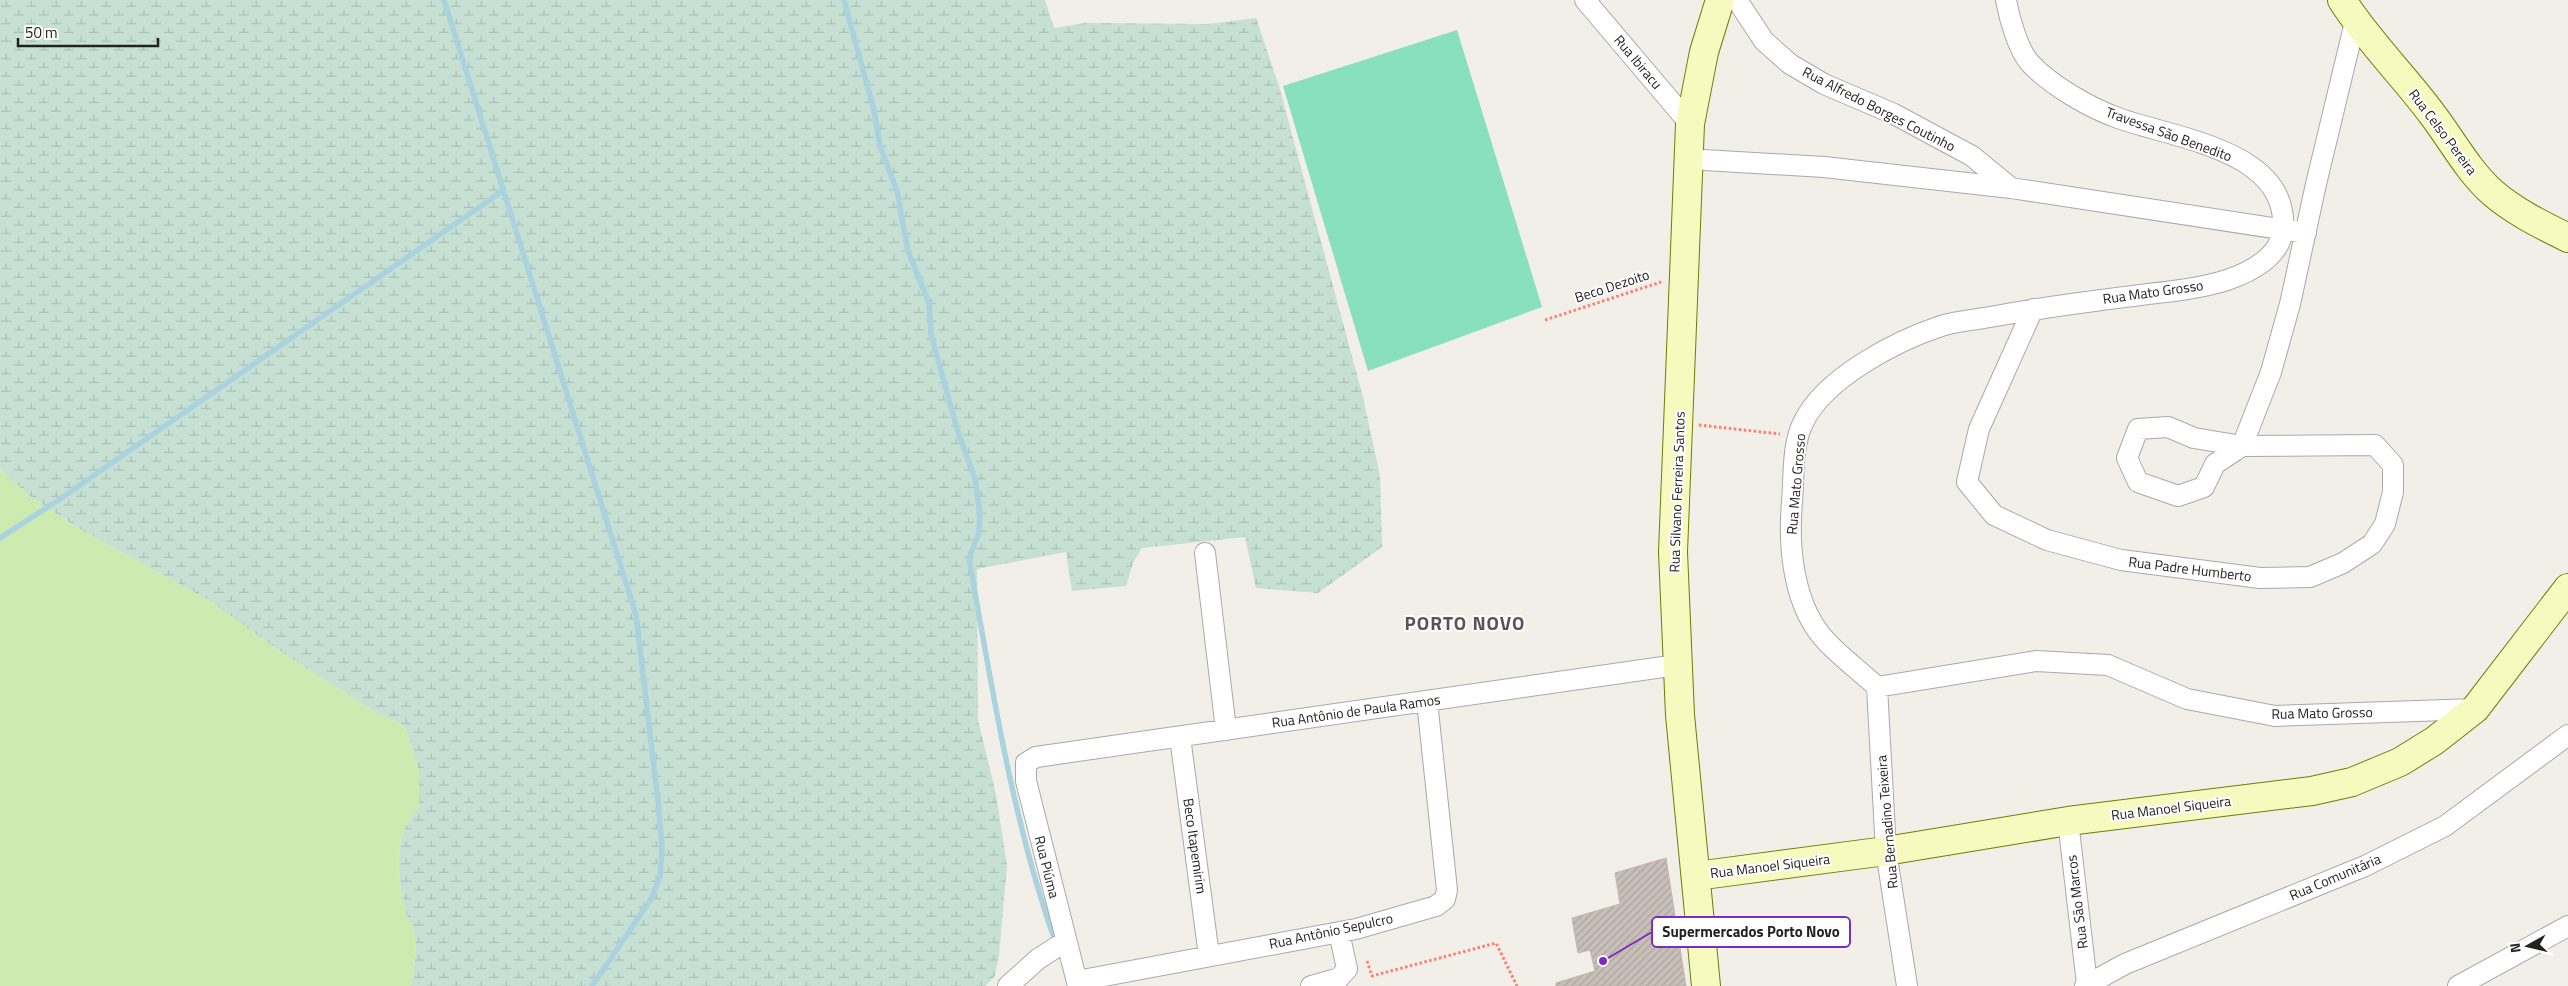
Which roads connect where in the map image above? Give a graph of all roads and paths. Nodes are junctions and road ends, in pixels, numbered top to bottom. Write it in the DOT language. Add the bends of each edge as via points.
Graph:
graph roads {
  1 [pos="1585,0"];
  2 [pos="1720,0"];
  3 [pos="1737,0"];
  4 [pos="2006,0"];
  5 [pos="2349,11"];
  6 [pos="1690,124"];
  7 [pos="1687,159"];
  8 [pos="2011,188"];
  9 [pos="2283,231"];
  10 [pos="2306,234"];
  11 [pos="2568,238"];
  12 [pos="1686,274"];
  13 [pos="2033,309"];
  14 [pos="1545,320"];
  15 [pos="1678,423"];
  16 [pos="1798,436"];
  17 [pos="2242,446"];
  18 [pos="1205,553"];
  19 [pos="2568,588"];
  20 [pos="1677,665"];
  21 [pos="1877,687"];
  22 [pos="1428,701"];
  23 [pos="2475,709"];
  24 [pos="1226,730"];
  25 [pos="2568,735"];
  26 [pos="1180,737"];
  27 [pos="1036,758"];
  28 [pos="2068,821"];
  29 [pos="1886,851"];
  30 [pos="1696,876"];
  31 [pos="2568,926"];
  32 [pos="1348,931"];
  33 [pos="1066,941"];
  34 [pos="1210,956"];
  35 [pos="1077,984"];
  36 [pos="2086,985"];
  37 [pos="1008,986"];
  38 [pos="1310,986"];
  39 [pos="1517,986"];
  40 [pos="1706,986"];
  41 [pos="1907,986"];
  42 [pos="2458,986"];
  1 -- 6 [label="street, Rua Ibiracu"];
  2 -- 6 [label="street, Rua Silvano Ferreira Santos" via="1704,52"];
  3 -- 8 [label="street, Rua Alfredo Borges Coutinho" via="1764,41 1790,64 1824,84 1894,114 1972,156"];
  4 -- 9 [label="street, Travessa São Benedito" via="2010,19 2028,62 2066,92 2116,118 2194,141 2247,163 2266,178 2281,200"];
  5 -- 10 [label="street"];
  5 -- 11 [label="street, Rua Celso Pereira" via="2431,112 2479,179 2528,218"];
  6 -- 7 [label="street, Rua Silvano Ferreira Santos"];
  7 -- 8 [label="street" via="1824,167"];
  7 -- 12 [label="street, Rua Silvano Ferreira Santos"];
  8 -- 9 [label="street"];
  9 -- 10 [label="street"];
  9 -- 13 [label="street, Rua Mato Grosso" via="2274,253 2254,268 2228,280 2189,289"];
  10 -- 17 [label="street" via="2272,372"];
  12 -- 14 [label="path, Beco Dezoito"];
  12 -- 15 [label="street, Rua Silvano Ferreira Santos"];
  13 -- 16 [label="street, Rua Mato Grosso" via="1942,326 1874,356 1829,388 1813,404"];
  13 -- 17 [label="street, Rua Padre Humberto" via="1979,429 1967,482 1994,515 2046,540 2121,560 2260,578 2310,577 2342,563 2372,544 2385,524 2393,492 2393,465 2375,445"];
  15 -- 16 [label="path"];
  15 -- 20 [label="street, Rua Silvano Ferreira Santos" via="1673,552"];
  16 -- 21 [label="street, Rua Mato Grosso" via="1789,530 1798,586 1812,622 1825,640"];
  17 -- 17 [label="street" via="2215,464 2204,487 2178,496 2138,482 2127,458 2138,429 2168,427 2194,438"];
  18 -- 24 [label="street"];
  19 -- 23 [label="street, Rua Manoel Siqueira"];
  20 -- 22 [label="street, Rua Antônio de Paula Ramos"];
  20 -- 30 [label="street, Rua Silvano Ferreira Santos"];
  21 -- 23 [label="street, Rua Mato Grosso" via="2036,661 2108,665 2187,699 2275,716"];
  21 -- 29 [label="street, Rua Bernadino Teixeira"];
  22 -- 24 [label="street, Rua Antônio de Paula Ramos"];
  22 -- 32 [label="street, Rua Antônio Sepulcro" via="1447,890 1445,899 1436,906"];
  23 -- 28 [label="street, Rua Manoel Siqueira" via="2400,762 2352,782 2312,791"];
  24 -- 26 [label="street, Rua Antônio de Paula Ramos"];
  25 -- 36 [label="street, Rua Comunitária" via="2445,826 2365,866 2125,964"];
  26 -- 27 [label="street, Rua Antônio de Paula Ramos"];
  26 -- 34 [label="street, Beco Itapemirim"];
  27 -- 33 [label="street, Rua Piúma" via="1026,763 1026,781"];
  28 -- 29 [label="street, Rua Manoel Siqueira"];
  28 -- 36 [label="street, Rua São Marcos"];
  29 -- 30 [label="street, Rua Manoel Siqueira"];
  29 -- 41 [label="street, Rua Bernadino Teixeira"];
  30 -- 40 [label="street, Rua Silvano Ferreira Santos"];
  31 -- 42 [label="street"];
  32 -- 34 [label="street, Rua Antônio Sepulcro"];
  32 -- 38 [label="street" via="1347,969 1339,978"];
  32 -- 39 [label="path" via="1372,976 1496,943"];
  33 -- 35 [label="street, Rua Piúma"];
  33 -- 37 [label="street" via="1038,959"];
  34 -- 35 [label="street, Rua Antônio Sepulcro"];
}
